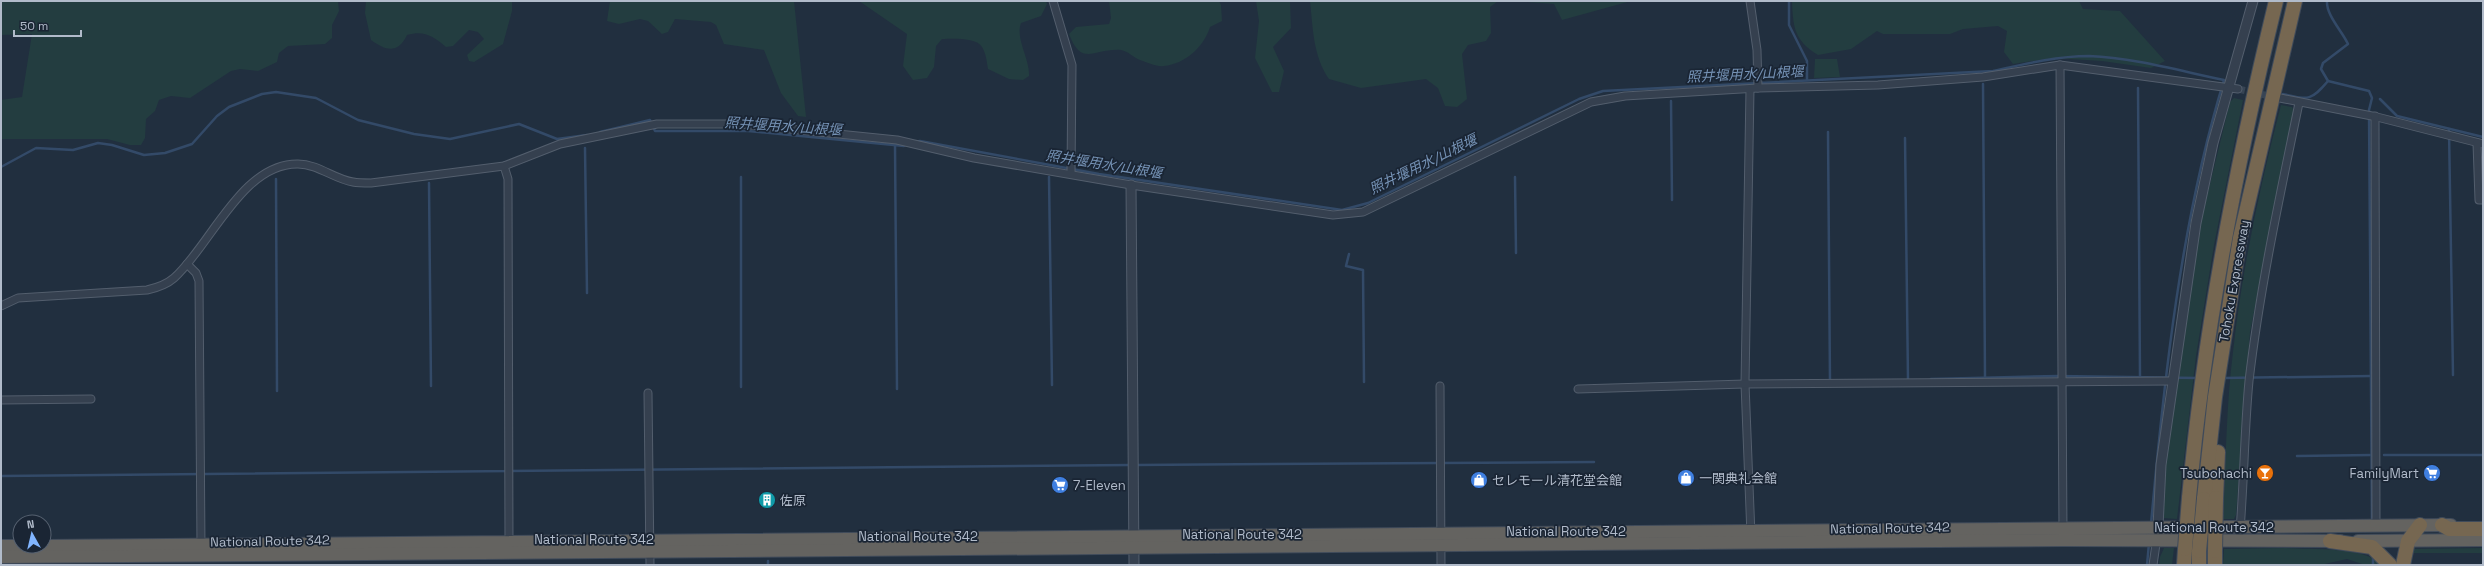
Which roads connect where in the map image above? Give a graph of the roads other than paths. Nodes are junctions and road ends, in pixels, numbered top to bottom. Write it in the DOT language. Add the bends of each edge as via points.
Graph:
graph roads {
  1 [pos="1053,1"];
  2 [pos="1750,1"];
  3 [pos="2253,1"];
  4 [pos="2276,1"];
  5 [pos="2295,1"];
  6 [pos="2060,65"];
  7 [pos="1758,88"];
  8 [pos="2234,88"];
  9 [pos="1750,89"];
  10 [pos="2280,98"];
  11 [pos="2299,103"];
  12 [pos="2374,116"];
  13 [pos="2480,144"];
  14 [pos="504,166"];
  15 [pos="1071,174"];
  16 [pos="1131,186"];
  17 [pos="2483,200"];
  18 [pos="187,264"];
  19 [pos="1,306"];
  20 [pos="2172,380"];
  21 [pos="2063,382"];
  22 [pos="1745,384"];
  23 [pos="1440,386"];
  24 [pos="1578,388"];
  25 [pos="648,393"];
  26 [pos="91,399"];
  27 [pos="1,400"];
  28 [pos="2210,499"];
  29 [pos="2376,525"];
  30 [pos="2420,525"];
  31 [pos="2442,525"];
  32 [pos="2483,525"];
  33 [pos="2241,526"];
  34 [pos="2063,527"];
  35 [pos="2158,527"];
  36 [pos="2483,529"];
  37 [pos="1750,531"];
  38 [pos="1442,533"];
  39 [pos="1134,535"];
  40 [pos="650,540"];
  41 [pos="2063,540"];
  42 [pos="2156,540"];
  43 [pos="2483,540"];
  44 [pos="2330,541"];
  45 [pos="2408,541"];
  46 [pos="2239,542"];
  47 [pos="1751,544"];
  48 [pos="1,546"];
  49 [pos="12,546"];
  50 [pos="52,546"];
  51 [pos="1440,546"];
  52 [pos="509,547"];
  53 [pos="1134,549"];
  54 [pos="201,550"];
  55 [pos="1,557"];
  56 [pos="650,559"];
  57 [pos="38,561"];
  58 [pos="1134,565"];
  59 [pos="1440,565"];
  60 [pos="2153,565"];
  61 [pos="2184,565"];
  62 [pos="2199,565"];
  63 [pos="2215,565"];
  64 [pos="2390,565"];
  65 [pos="2403,565"];
  1 -- 15 [label="street" via="1072,65"];
  2 -- 7 [label="street" via="1757,50"];
  3 -- 8 [label="street"];
  4 -- 61 [label="highway, Tohoku Expressway, bridge" via="2239,167 2214,302 2189,498"];
  5 -- 28 [label="highway, Tohoku Expressway" via="2255,169 2227,318 2215,397"];
  6 -- 7 [label="street" via="1983,77 1878,85"];
  6 -- 8 [label="street"];
  6 -- 21 [label="street"];
  7 -- 9 [label="street"];
  8 -- 20 [label="street" via="2213,143 2196,223"];
  9 -- 16 [label="street" via="1625,96 1592,102 1355,214 1333,215"];
  9 -- 22 [label="street"];
  10 -- 11 [label="street"];
  11 -- 12 [label="street"];
  11 -- 33 [label="street" via="2272,232 2257,321 2249,383"];
  12 -- 13 [label="street"];
  12 -- 29 [label="street"];
  13 -- 17 [label="street" via="2479,200"];
  14 -- 15 [label="street" via="560,144 657,124 741,124 897,140 974,158"];
  14 -- 18 [label="street" via="371,183 352,182 318,168 298,164 279,167 262,174 246,188"];
  14 -- 52 [label="street" via="508,179"];
  15 -- 16 [label="street"];
  16 -- 39 [label="street"];
  18 -- 19 [label="street" via="173,279 147,290 18,298"];
  18 -- 54 [label="street" via="199,280"];
  20 -- 21 [label="street"];
  20 -- 35 [label="street" via="2161,465"];
  21 -- 22 [label="street"];
  21 -- 34 [label="street"];
  22 -- 24 [label="street"];
  22 -- 37 [label="street"];
  23 -- 38 [label="street"];
  25 -- 40 [label="street"];
  26 -- 27 [label="street"];
  28 -- 62 [label="highway, Tohoku Expressway, bridge" via="2199,551"];
  28 -- 63 [label="highway, bridge"];
  29 -- 30 [label="highway, National Route 342"];
  29 -- 33 [label="highway, National Route 342"];
  30 -- 31 [label="highway, National Route 342"];
  30 -- 45 [label="highway"];
  31 -- 32 [label="highway, National Route 342"];
  31 -- 36 [label="highway" via="2450,529"];
  33 -- 35 [label="highway, National Route 342"];
  33 -- 46 [label="street"];
  34 -- 35 [label="highway, National Route 342"];
  34 -- 37 [label="highway, National Route 342"];
  34 -- 41 [label="street"];
  35 -- 42 [label="street"];
  37 -- 38 [label="highway, National Route 342"];
  37 -- 47 [label="street"];
  38 -- 39 [label="highway, National Route 342"];
  38 -- 51 [label="street"];
  39 -- 40 [label="highway, National Route 342"];
  39 -- 53 [label="street"];
  40 -- 52 [label="highway, National Route 342"];
  40 -- 56 [label="street"];
  41 -- 42 [label="highway, National Route 342"];
  41 -- 47 [label="highway, National Route 342"];
  42 -- 46 [label="highway, National Route 342"];
  42 -- 60 [label="street"];
  43 -- 45 [label="highway, National Route 342"];
  44 -- 45 [label="highway, National Route 342"];
  44 -- 46 [label="highway, National Route 342"];
  44 -- 64 [label="highway" via="2372,547"];
  45 -- 65 [label="highway"];
  47 -- 51 [label="highway, National Route 342"];
  48 -- 49 [label="highway"];
  50 -- 54 [label="highway, National Route 342"];
  51 -- 53 [label="highway, National Route 342"];
  51 -- 59 [label="street"];
  52 -- 54 [label="highway, National Route 342"];
  52 -- 56 [label="highway, National Route 342"];
  53 -- 56 [label="highway, National Route 342"];
  53 -- 58 [label="street"];
  54 -- 57 [label="highway, National Route 342"];
  55 -- 57 [label="highway, National Route 342"];
}
